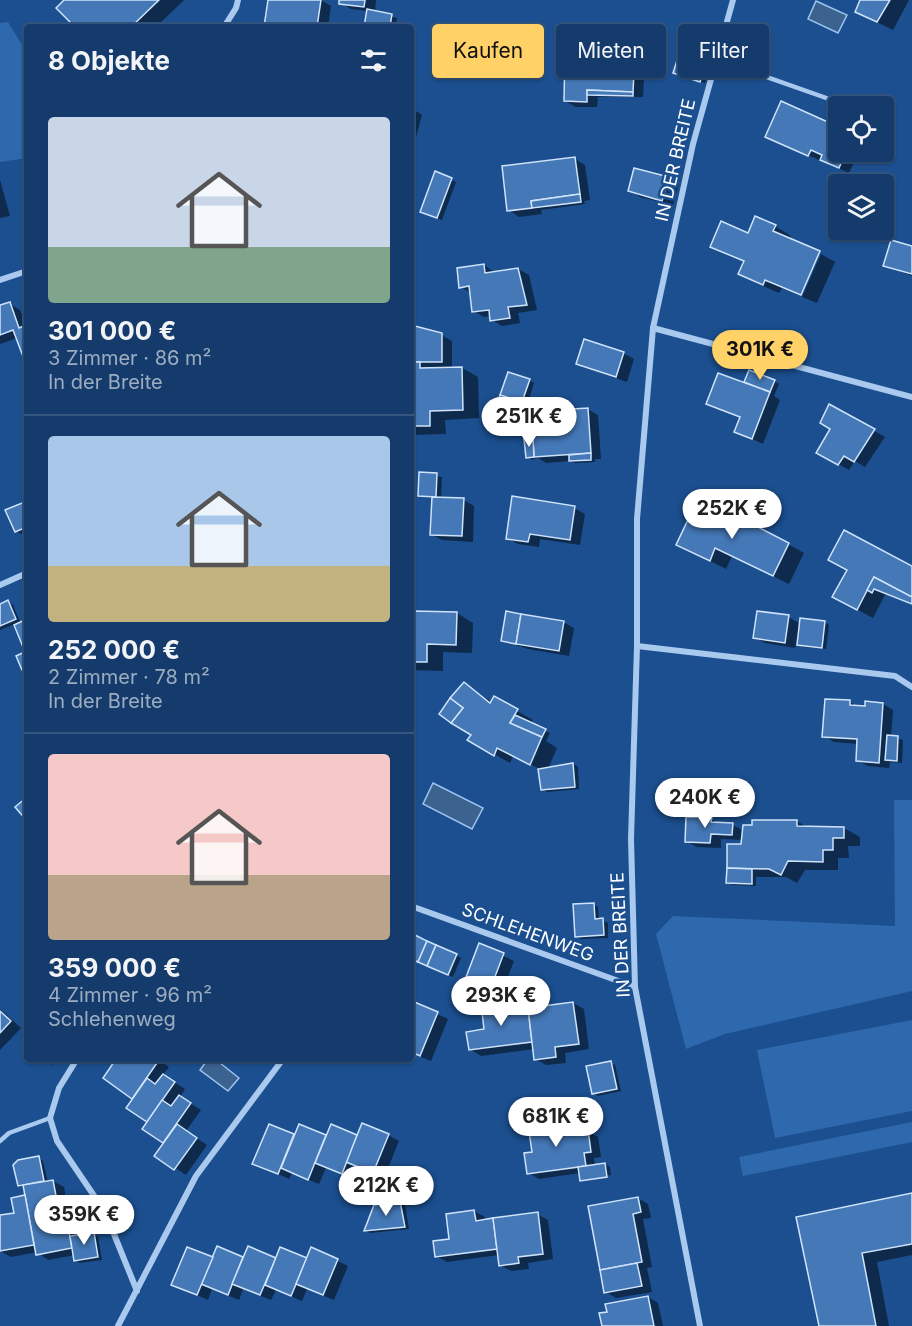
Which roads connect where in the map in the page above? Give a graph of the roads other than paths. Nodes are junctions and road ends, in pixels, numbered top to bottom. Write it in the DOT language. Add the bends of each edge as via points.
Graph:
graph roads {
  1 [pos="238,0"];
  2 [pos="733,0"];
  3 [pos="226,24"];
  4 [pos="726,24"];
  5 [pos="710,78"];
  6 [pos="769,78"];
  7 [pos="828,99"];
  8 [pos="24,272"];
  9 [pos="0,280"];
  10 [pos="653,328"];
  11 [pos="912,397"];
  12 [pos="24,574"];
  13 [pos="0,585"];
  14 [pos="637,646"];
  15 [pos="912,687"];
  16 [pos="414,907"];
  17 [pos="635,987"];
  18 [pos="75,1062"];
  19 [pos="281,1062"];
  20 [pos="50,1118"];
  21 [pos="0,1141"];
  22 [pos="137,1291"];
  23 [pos="118,1326"];
  24 [pos="700,1326"];
  1 -- 3 [label="street"];
  2 -- 4 [label="street, IN DER BREITE"];
  5 -- 10 [label="street, IN DER BREITE"];
  6 -- 7 [label="lane"];
  8 -- 9 [label="street"];
  10 -- 11 [label="street"];
  10 -- 14 [label="street, IN DER BREITE" via="637,519"];
  12 -- 13 [label="street"];
  14 -- 15 [label="street" via="895,676"];
  14 -- 17 [label="street, IN DER BREITE" via="631,839"];
  16 -- 17 [label="street, SCHLEHENWEG"];
  17 -- 24 [label="street, IN DER BREITE"];
  18 -- 20 [label="street" via="59,1088"];
  19 -- 22 [label="street" via="196,1176"];
  20 -- 21 [label="lane" via="9,1133"];
  20 -- 22 [label="street" via="57,1141 105,1212"];
  22 -- 23 [label="street"];
}
